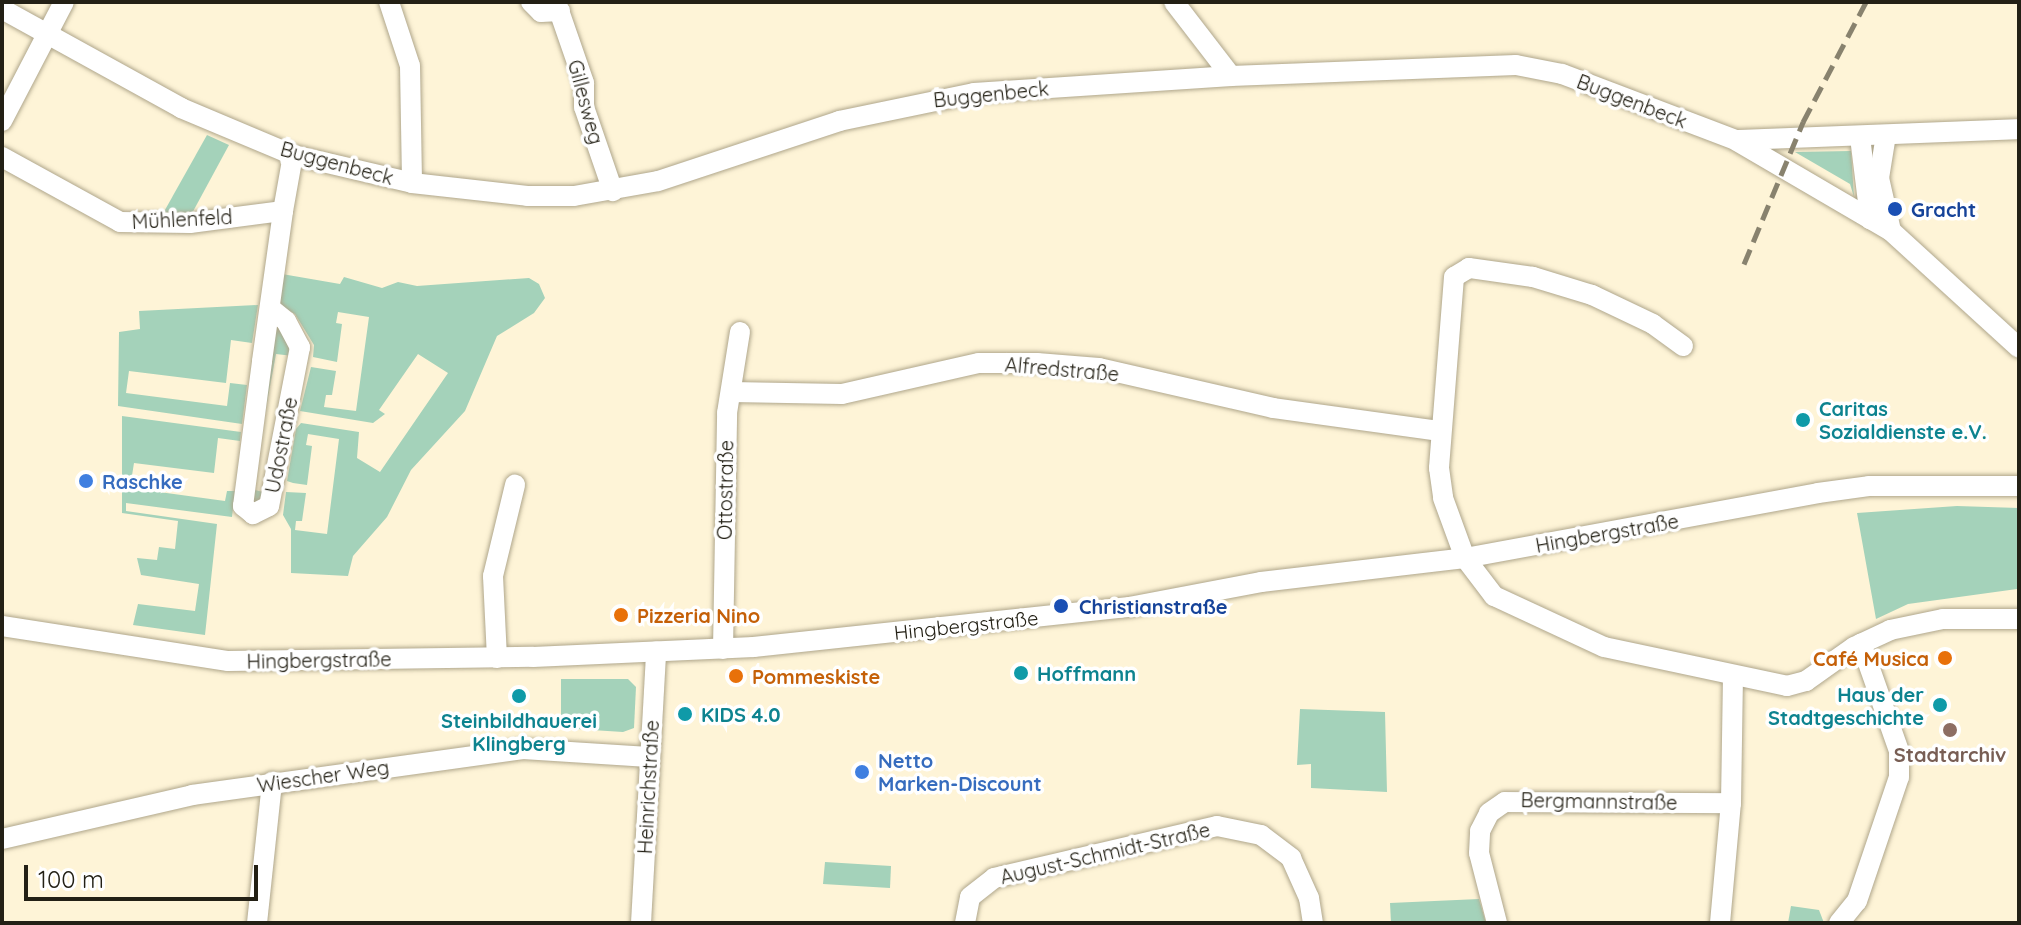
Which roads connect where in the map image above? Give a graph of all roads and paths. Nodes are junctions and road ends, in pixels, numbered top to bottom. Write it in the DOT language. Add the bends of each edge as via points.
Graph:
graph roads {
  1 [pos="64,2"];
  2 [pos="389,2"];
  3 [pos="531,2"];
  4 [pos="1174,2"];
  5 [pos="558,7"];
  6 [pos="2,9"];
  7 [pos="47,33"];
  8 [pos="1231,76"];
  9 [pos="2,121"];
  10 [pos="2019,129"];
  11 [pos="1886,135"];
  12 [pos="1860,137"];
  13 [pos="1736,140"];
  14 [pos="293,155"];
  15 [pos="2,157"];
  16 [pos="412,183"];
  17 [pos="613,191"];
  18 [pos="283,211"];
  19 [pos="1870,219"];
  20 [pos="1891,231"];
  21 [pos="270,308"];
  22 [pos="740,332"];
  23 [pos="1683,346"];
  24 [pos="2019,348"];
  25 [pos="731,392"];
  26 [pos="1439,431"];
  27 [pos="515,485"];
  28 [pos="2019,486"];
  29 [pos="1465,558"];
  30 [pos="2019,619"];
  31 [pos="2,626"];
  32 [pos="1861,643"];
  33 [pos="723,649"];
  34 [pos="656,651"];
  35 [pos="497,658"];
  36 [pos="1733,677"];
  37 [pos="649,757"];
  38 [pos="272,782"];
  39 [pos="1731,803"];
  40 [pos="2,839"];
  41 [pos="257,923"];
  42 [pos="641,923"];
  43 [pos="965,923"];
  44 [pos="1313,923"];
  45 [pos="1497,923"];
  46 [pos="1720,923"];
  47 [pos="1839,923"];
  1 -- 7 [label="street"];
  2 -- 16 [label="street" via="410,66"];
  3 -- 5 [label="street, Gillesweg" via="541,12"];
  4 -- 8 [label="street"];
  5 -- 17 [label="street, Gillesweg"];
  6 -- 7 [label="street, Buggenbeck"];
  7 -- 9 [label="street"];
  7 -- 14 [label="street, Buggenbeck" via="181,108"];
  8 -- 13 [label="street, Buggenbeck" via="1516,65 1562,74"];
  8 -- 17 [label="street, Buggenbeck" via="974,93 887,108"];
  10 -- 11 [label="street, Buggenbeck"];
  11 -- 12 [label="street, Buggenbeck"];
  11 -- 20 [label="street" via="1879,178"];
  12 -- 13 [label="street, Buggenbeck"];
  12 -- 19 [label="street"];
  13 -- 19 [label="street"];
  14 -- 16 [label="street, Buggenbeck"];
  14 -- 18 [label="street, Udostraße"];
  15 -- 18 [label="street, Mühlenfeld" via="120,222 190,223"];
  16 -- 17 [label="street, Buggenbeck" via="527,196"];
  18 -- 21 [label="street, Udostraße"];
  19 -- 20 [label="street"];
  20 -- 24 [label="street"];
  21 -- 21 [label="street, Udostraße" via="243,506 253,514 269,506 300,347 286,321"];
  22 -- 25 [label="street, Ottostraße"];
  23 -- 26 [label="street" via="1653,324 1592,295 1496,270 1458,272 1450,285"];
  25 -- 26 [label="street, Alfredstraße" via="842,394 950,368 1037,363 1099,368 1273,408"];
  25 -- 33 [label="street, Ottostraße" via="723,488"];
  26 -- 29 [label="street" via="1443,498"];
  27 -- 35 [label="street" via="493,576"];
  28 -- 29 [label="street, Hingbergstraße" via="1869,486"];
  29 -- 33 [label="street, Hingbergstraße" via="1261,582 1129,607"];
  29 -- 36 [label="street" via="1494,596 1556,627 1604,647"];
  30 -- 32 [label="street" via="1916,623"];
  31 -- 35 [label="street, Hingbergstraße" via="228,661"];
  32 -- 36 [label="street" via="1795,685"];
  32 -- 47 [label="street" via="1899,751 1899,777 1857,901"];
  33 -- 34 [label="street, Hingbergstraße"];
  34 -- 35 [label="street, Hingbergstraße"];
  34 -- 37 [label="street, Heinrichstraße"];
  36 -- 39 [label="street"];
  37 -- 38 [label="street, Wiescher Weg" via="523,749"];
  37 -- 42 [label="street, Heinrichstraße"];
  38 -- 40 [label="street, Wiescher Weg"];
  38 -- 41 [label="street"];
  39 -- 45 [label="street, Bergmannstraße" via="1505,802 1489,813 1480,831 1479,853"];
  39 -- 46 [label="street"];
  43 -- 44 [label="street, August-Schmidt-Straße" via="970,897 994,878 1217,826 1261,835 1291,858 1309,898"];
}
